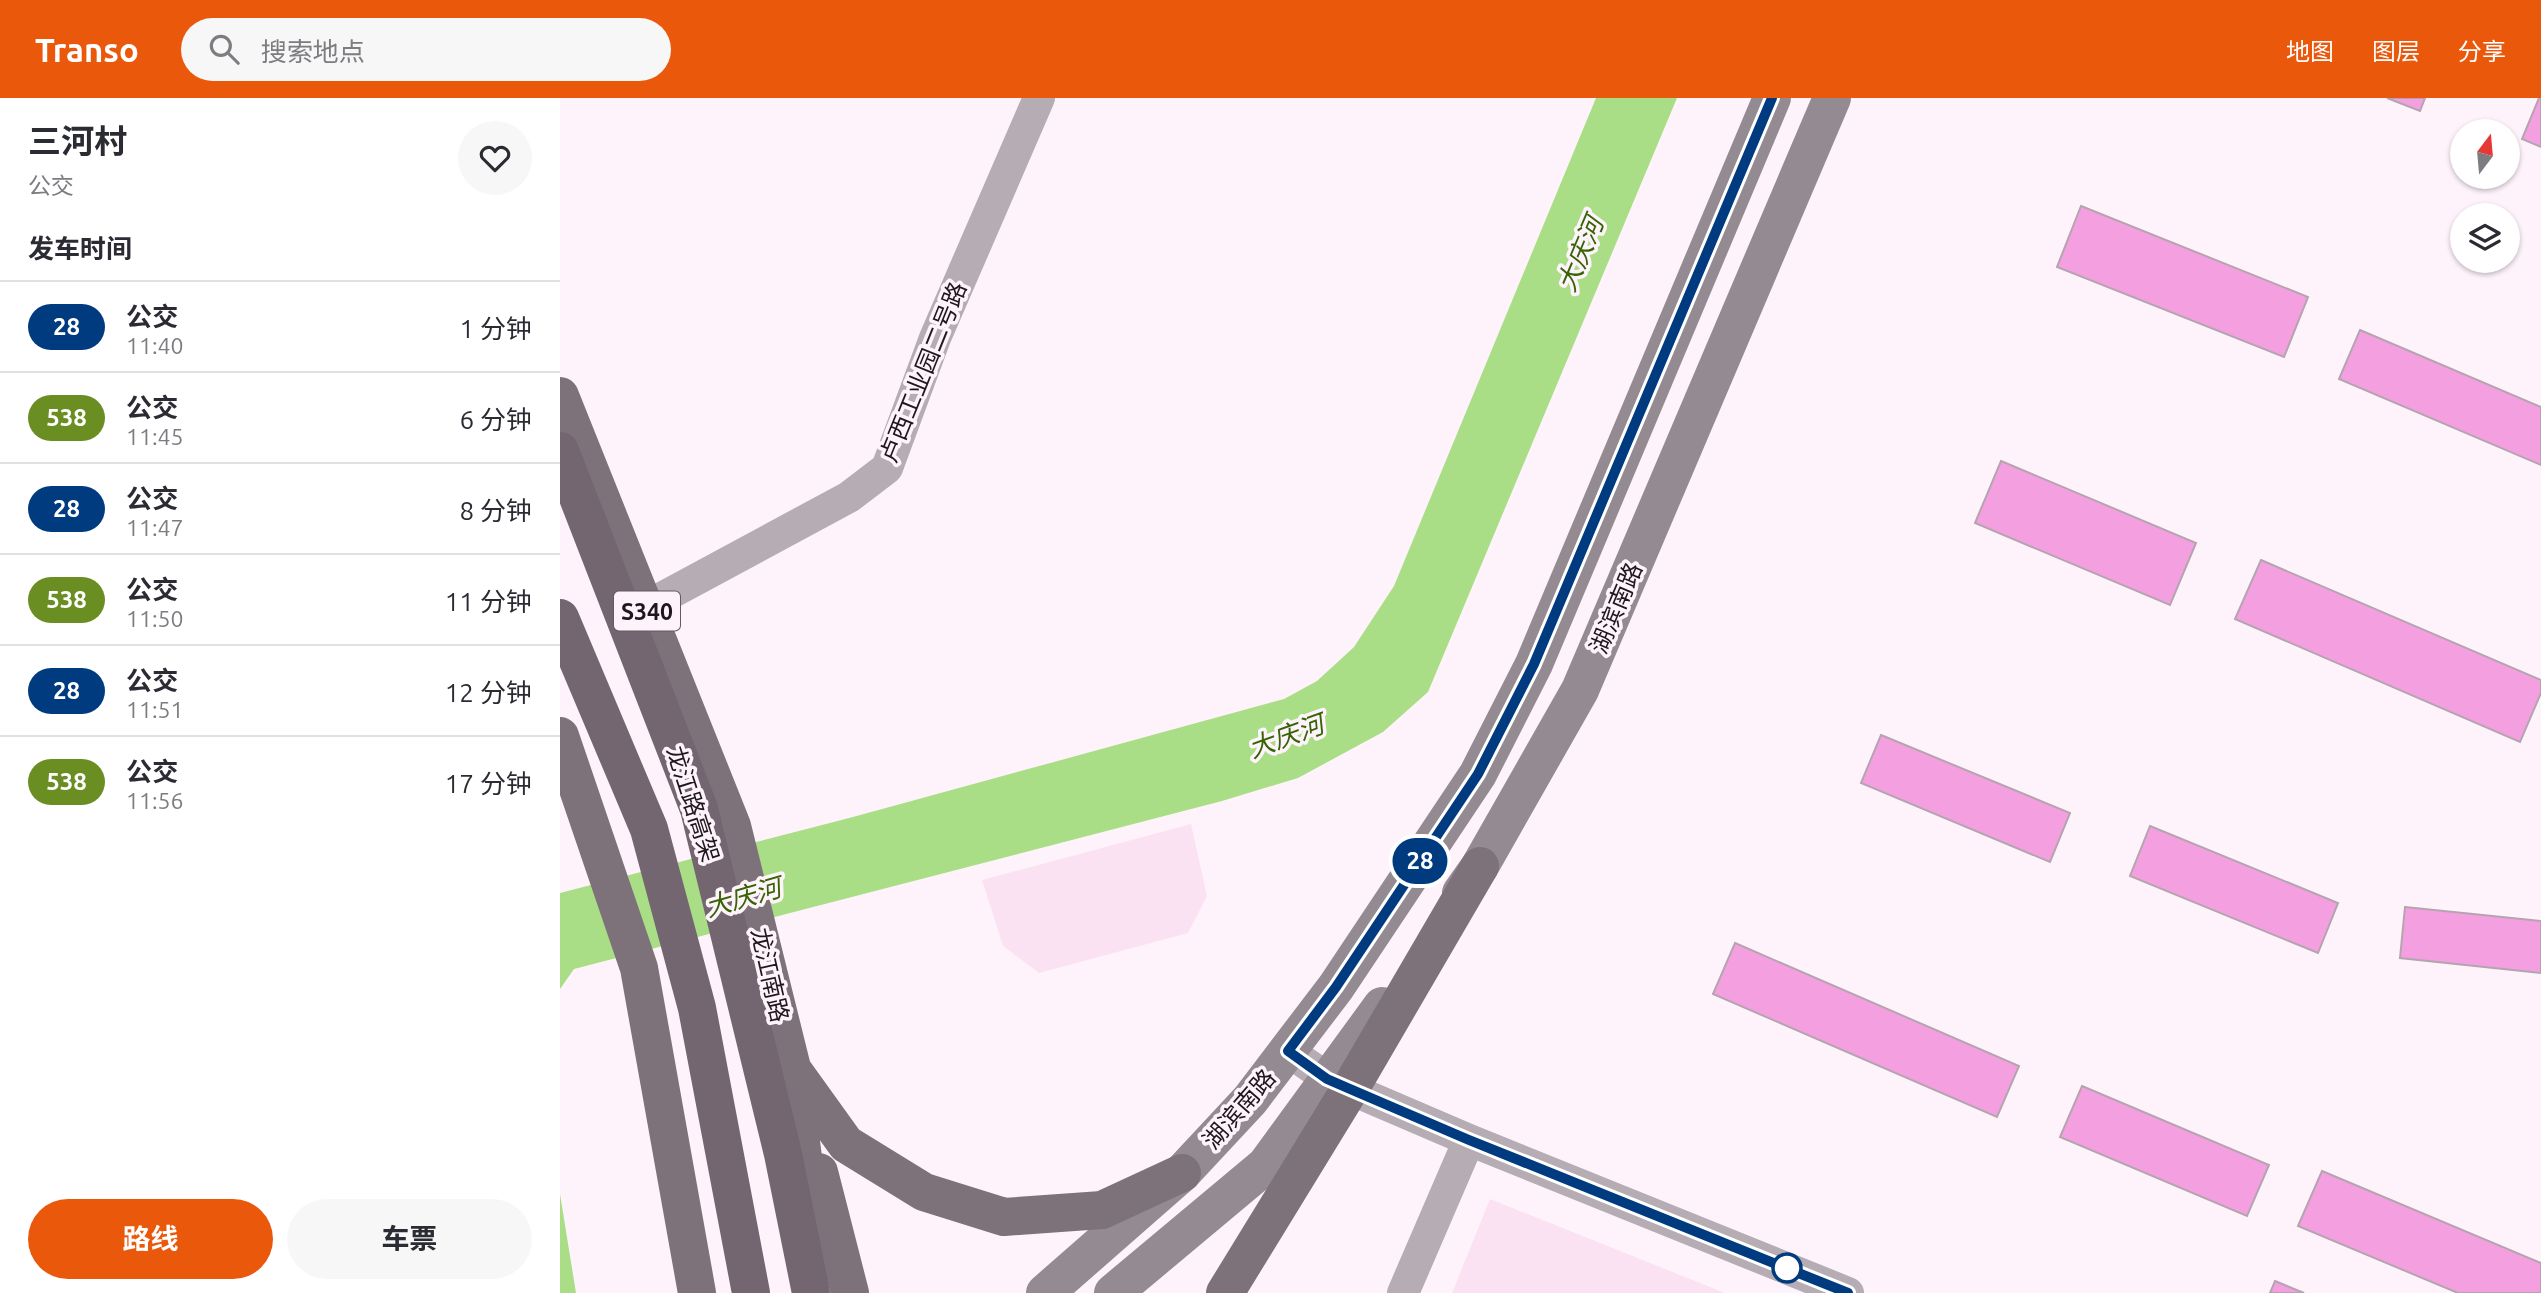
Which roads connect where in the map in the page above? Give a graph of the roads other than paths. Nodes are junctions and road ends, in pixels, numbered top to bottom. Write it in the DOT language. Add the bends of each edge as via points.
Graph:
graph roads {
  1 [pos="1039,98"];
  2 [pos="1772,98"];
  3 [pos="1832,98"];
  4 [pos="560,396"];
  5 [pos="560,451"];
  6 [pos="645,607"];
  7 [pos="560,618"];
  8 [pos="560,736"];
  9 [pos="1288,1051"];
  10 [pos="792,1068"];
  11 [pos="1338,1084"];
  12 [pos="1469,1140"];
  13 [pos="1182,1172"];
  14 [pos="697,1293"];
  15 [pos="751,1293"];
  16 [pos="811,1293"];
  17 [pos="826,1293"];
  18 [pos="850,1293"];
  19 [pos="1045,1293"];
  20 [pos="1113,1293"];
  21 [pos="1225,1293"];
  22 [pos="1403,1293"];
  23 [pos="1848,1293"];
  1 -- 6 [label="street, 卢西工业园二号路" via="935,338 887,468 849,497"];
  2 -- 9 [label="main road, 湖滨南路" via="1534,664 1497,737 1478,774"];
  3 -- 11 [label="main road, 湖滨南路" via="1580,690 1480,866"];
  4 -- 6 [label="main road, 龙江南路 / S340"];
  5 -- 16 [label="highway, 龙江路高架" via="699,809 783,1154"];
  6 -- 10 [label="main road, 龙江南路 / S340" via="732,826"];
  7 -- 15 [label="highway, 龙江路高架" via="649,829 697,1009"];
  8 -- 14 [label="main road" via="639,968"];
  9 -- 11 [label="street"];
  9 -- 13 [label="main road, 湖滨南路" via="1250,1100"];
  10 -- 13 [label="main road" via="846,1144 924,1192 1004,1217 1102,1210"];
  10 -- 17 [label="main road, 龙江南路" via="812,1225"];
  10 -- 18 [label="main road"];
  11 -- 12 [label="street"];
  11 -- 20 [label="main road" via="1266,1165"];
  11 -- 21 [label="main road"];
  12 -- 22 [label="street"];
  12 -- 23 [label="street"];
  13 -- 19 [label="main road, 湖滨南路"];
}
